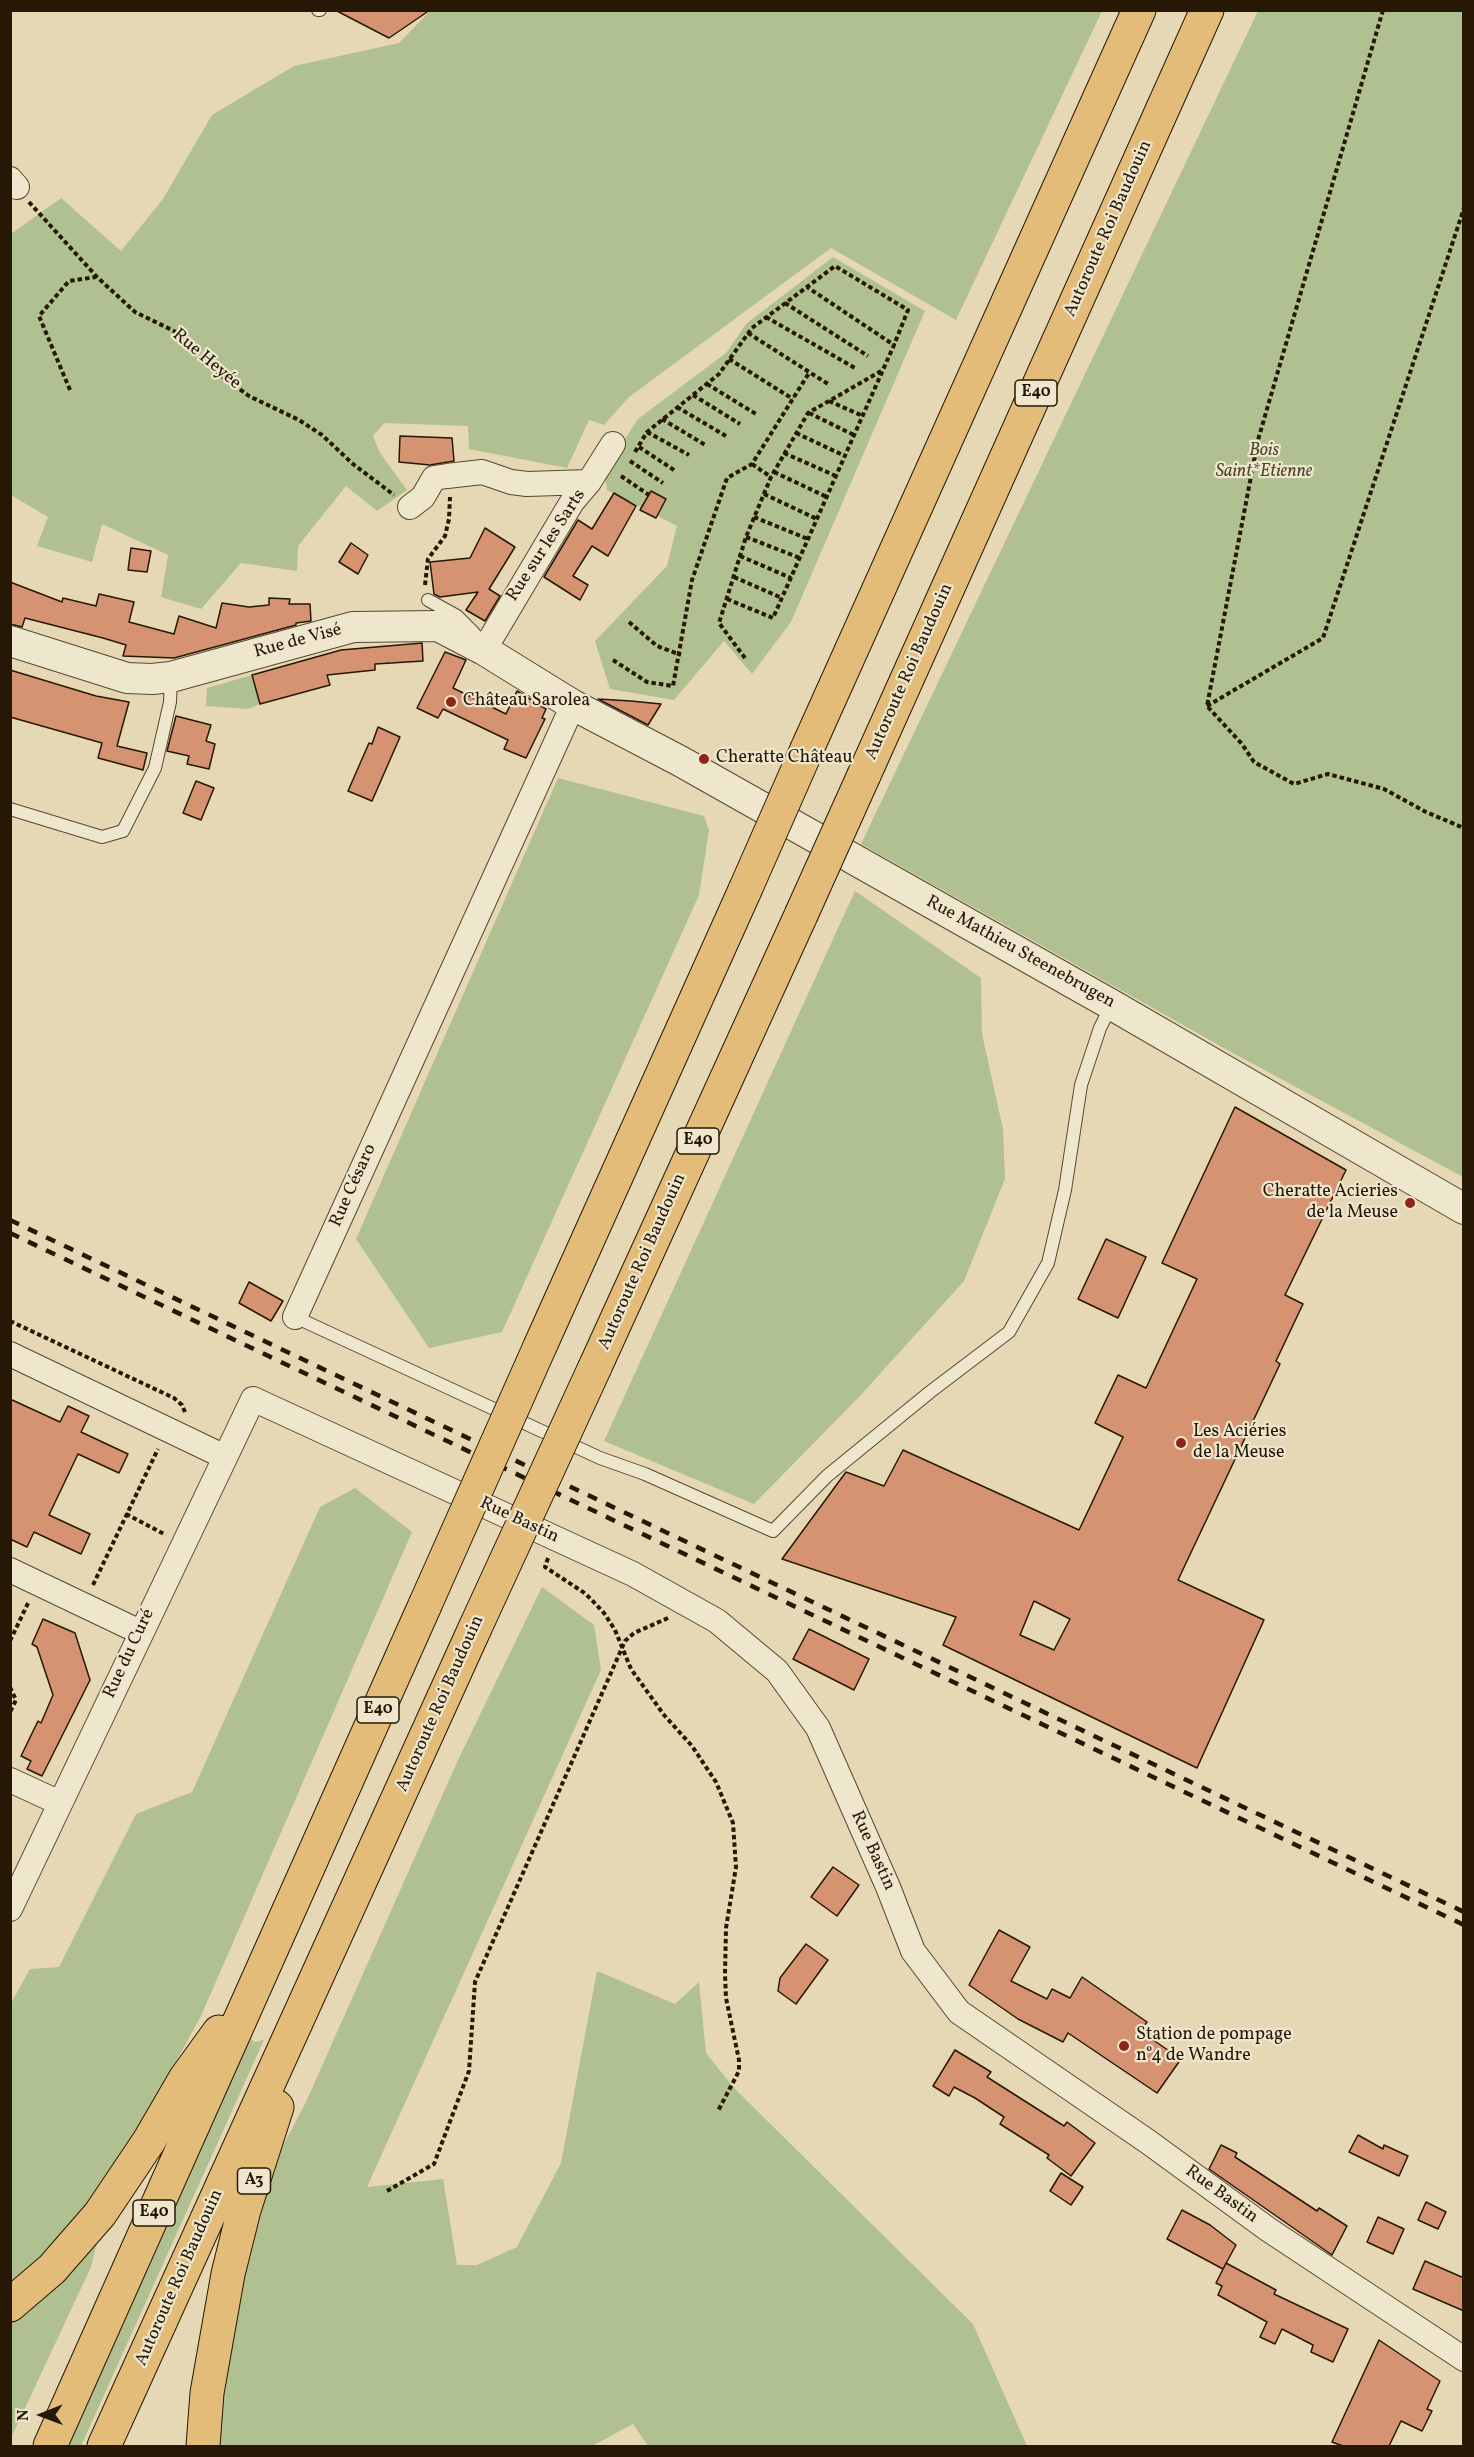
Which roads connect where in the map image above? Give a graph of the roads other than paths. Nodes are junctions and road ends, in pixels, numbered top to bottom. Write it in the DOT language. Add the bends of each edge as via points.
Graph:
graph roads {
  1 [pos="1139,10"];
  2 [pos="1207,10"];
  3 [pos="613,444"];
  4 [pos="589,482"];
  5 [pos="410,507"];
  6 [pos="428,600"];
  7 [pos="10,641"];
  8 [pos="484,647"];
  9 [pos="171,677"];
  10 [pos="573,705"];
  11 [pos="10,809"];
  12 [pos="1112,1005"];
  13 [pos="1464,1209"];
  14 [pos="295,1317"];
  15 [pos="10,1354"];
  16 [pos="253,1399"];
  17 [pos="225,1457"];
  18 [pos="10,1570"];
  19 [pos="140,1632"];
  20 [pos="10,1780"];
  21 [pos="60,1803"];
  22 [pos="10,1910"];
  23 [pos="258,1979"];
  24 [pos="311,1991"];
  25 [pos="10,2305"];
  26 [pos="1464,2359"];
  27 [pos="50,2446"];
  28 [pos="104,2446"];
  29 [pos="203,2446"];
  1 -- 23 [label="highway, E40, bridge"];
  2 -- 24 [label="highway, Autoroute Roi Baudouin / E40, bridge" via="801,915"];
  3 -- 4 [label="street, Rue sur les Sarts"];
  4 -- 5 [label="street" via="527,484 482,472 447,476 434,478 423,497"];
  4 -- 8 [label="street, Rue sur les Sarts" via="572,502"];
  6 -- 8 [label="lane" via="457,616"];
  7 -- 9 [label="street, Rue de Visé" via="127,678"];
  8 -- 9 [label="street, Rue de Visé" via="438,627 353,627"];
  8 -- 10 [label="street, Rue de Visé"];
  9 -- 11 [label="lane" via="170,702 155,768 123,831 102,837"];
  10 -- 12 [label="street, Rue Mathieu Steenebrugen" via="687,765"];
  10 -- 14 [label="street, Rue Césaro"];
  12 -- 13 [label="street, Rue Mathieu Steenebrugen"];
  12 -- 14 [label="lane, Rue Césaro" via="1081,1085 1065,1190 1048,1263 1010,1332 827,1476 773,1531 600,1458"];
  15 -- 17 [label="street"];
  16 -- 17 [label="street, Rue du Curé"];
  16 -- 26 [label="street, Rue Bastin" via="633,1574 717,1621 777,1671 818,1728 913,1951 959,2012 1269,2230"];
  17 -- 19 [label="street, Rue du Curé"];
  18 -- 19 [label="street"];
  19 -- 21 [label="street, Rue du Curé"];
  20 -- 21 [label="street"];
  21 -- 22 [label="street, Rue du Curé"];
  23 -- 25 [label="highway" via="185,2079 134,2166 100,2214 52,2269"];
  23 -- 27 [label="highway, E40"];
  24 -- 28 [label="highway, Autoroute Roi Baudouin / E40"];
  24 -- 29 [label="highway, A3" via="235,2245 210,2374"];
}
